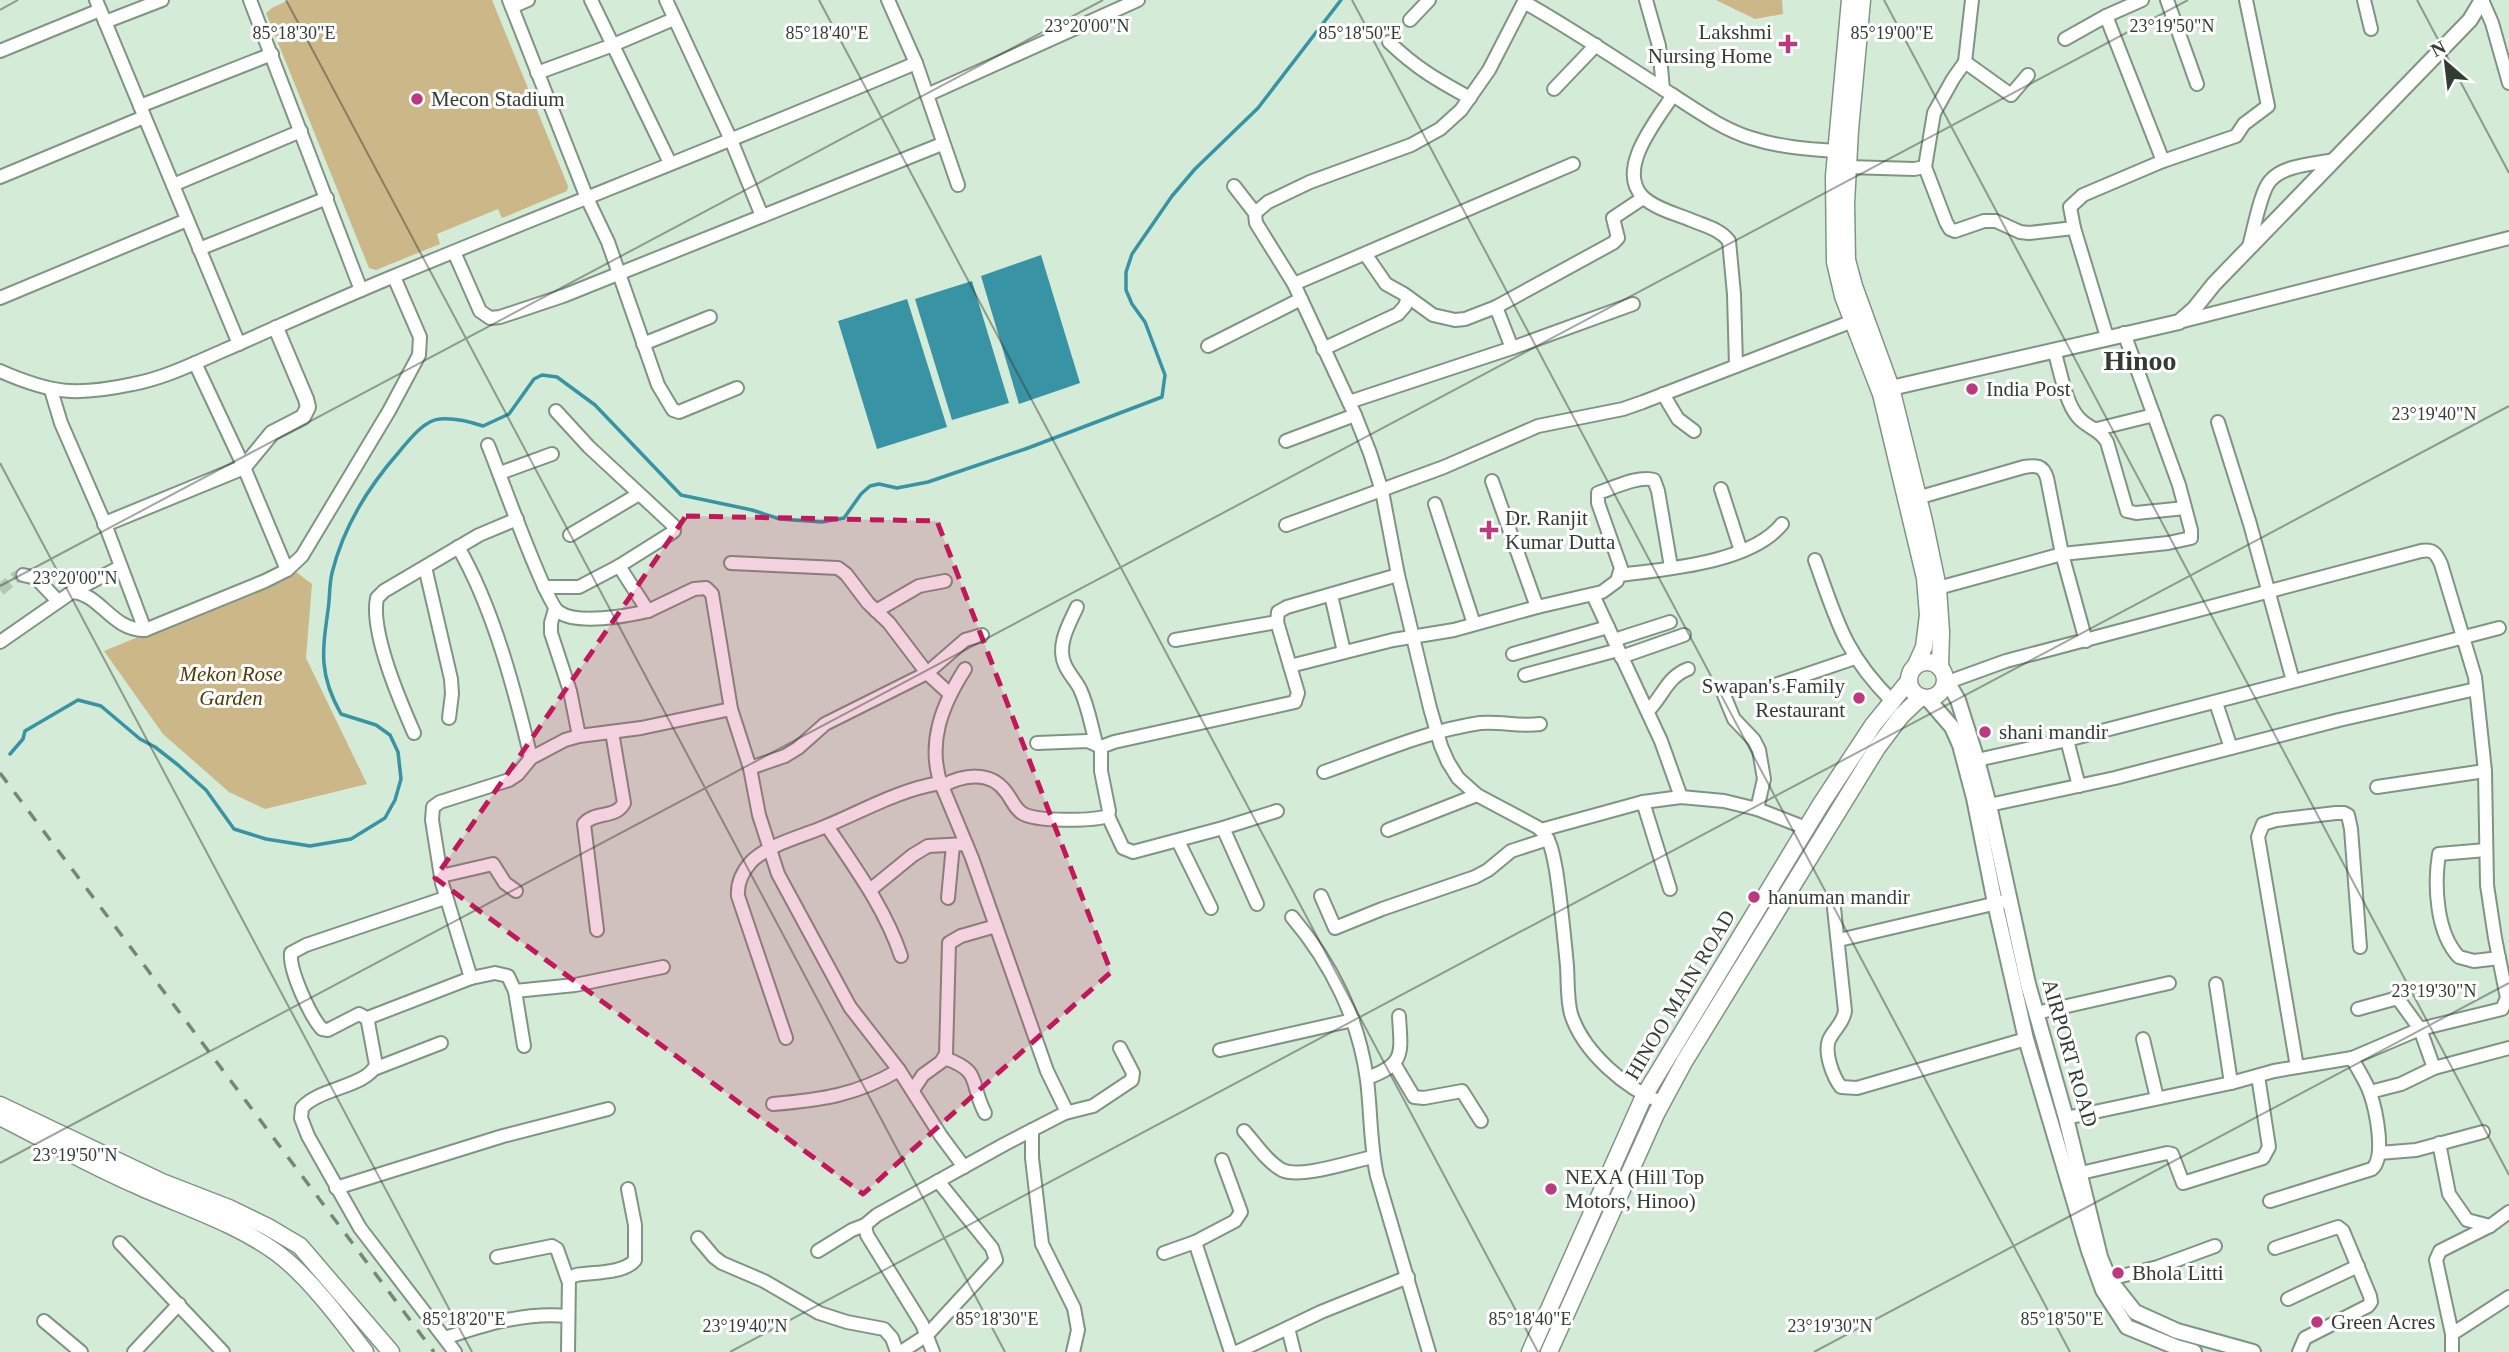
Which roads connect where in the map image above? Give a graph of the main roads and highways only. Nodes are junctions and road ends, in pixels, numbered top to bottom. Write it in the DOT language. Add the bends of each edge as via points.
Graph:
graph roads {
  1 [pos="1850,0"];
  2 [pos="1862,0"];
  3 [pos="1916,665"];
  4 [pos="1944,676"];
  5 [pos="1908,682"];
  6 [pos="1924,698"];
  7 [pos="0,1105"];
  8 [pos="0,1117"];
  9 [pos="365,1352"];
  10 [pos="391,1352"];
  11 [pos="1530,1352"];
  12 [pos="1549,1352"];
  1 -- 3 [label="main road" via="1836,151 1835,262 1881,394 1925,579 1927,632"];
  2 -- 4 [label="main road" via="1848,167 1847,260 1891,388 1938,588"];
  3 -- 4 [label="main road" via="1926,662"];
  3 -- 5 [label="main road"];
  4 -- 6 [label="main road" via="1940,692"];
  5 -- 6 [label="main road" via="1913,692"];
  5 -- 11 [label="main road, HINOO MAIN ROAD" via="1806,828 1644,1096"];
  6 -- 12 [label="main road, HINOO MAIN ROAD" via="1901,716 1877,748 1661,1102"];
  7 -- 10 [label="main road" via="162,1182 229,1208 300,1246"];
  8 -- 9 [label="main road" via="134,1185 251,1236 279,1254"];
}
